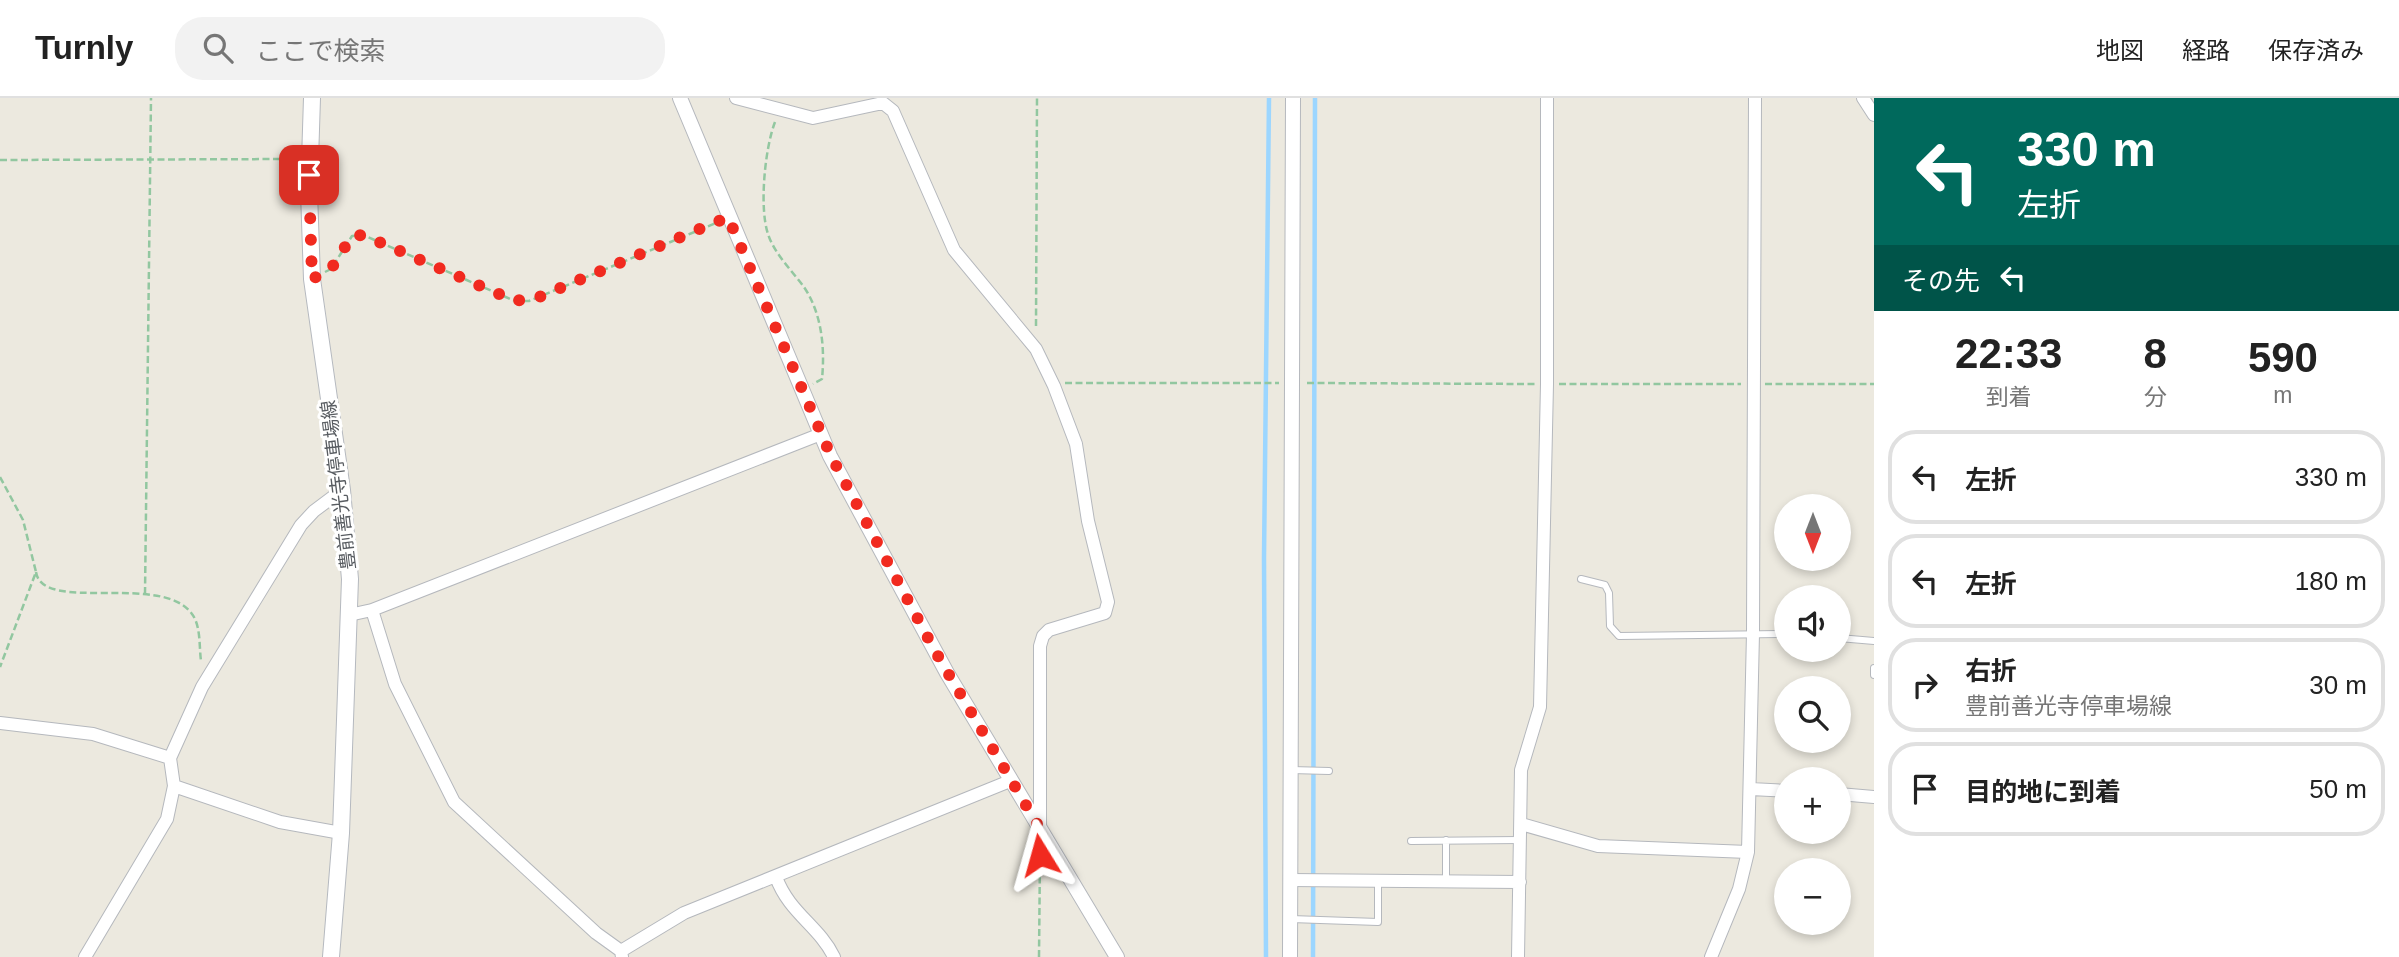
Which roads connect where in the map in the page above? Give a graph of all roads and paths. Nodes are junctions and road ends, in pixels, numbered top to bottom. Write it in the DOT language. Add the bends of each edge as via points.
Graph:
graph roads {
  1 [pos="152,98"];
  2 [pos="312,98"];
  3 [pos="680,98"];
  4 [pos="736,98"];
  5 [pos="1037,98"];
  6 [pos="1293,98"];
  7 [pos="1547,98"];
  8 [pos="1755,98"];
  9 [pos="1863,98"];
  10 [pos="780,110"];
  11 [pos="1874,114"];
  12 [pos="309,159"];
  13 [pos="0,160"];
  14 [pos="150,160"];
  15 [pos="728,217"];
  16 [pos="312,279"];
  17 [pos="1035,349"];
  18 [pos="1274,383"];
  19 [pos="1307,383"];
  20 [pos="1547,384"];
  21 [pos="1752,384"];
  22 [pos="1874,384"];
  23 [pos="1054,386"];
  24 [pos="801,391"];
  25 [pos="821,434"];
  26 [pos="0,477"];
  27 [pos="342,490"];
  28 [pos="36,572"];
  29 [pos="1581,579"];
  30 [pos="145,594"];
  31 [pos="372,610"];
  32 [pos="349,615"];
  33 [pos="1753,633"];
  34 [pos="1774,634"];
  35 [pos="1851,639"];
  36 [pos="1874,641"];
  37 [pos="0,667"];
  38 [pos="1874,668"];
  39 [pos="209,673"];
  40 [pos="1874,675"];
  41 [pos="0,723"];
  42 [pos="170,758"];
  43 [pos="1291,770"];
  44 [pos="1327,771"];
  45 [pos="1010,781"];
  46 [pos="174,786"];
  47 [pos="1751,789"];
  48 [pos="1774,790"];
  49 [pos="1851,795"];
  50 [pos="1874,797"];
  51 [pos="1521,824"];
  52 [pos="1040,829"];
  53 [pos="341,834"];
  54 [pos="1446,840"];
  55 [pos="1520,840"];
  56 [pos="1411,841"];
  57 [pos="1748,852"];
  58 [pos="1040,855"];
  59 [pos="776,877"];
  60 [pos="1290,880"];
  61 [pos="1446,881"];
  62 [pos="1378,882"];
  63 [pos="1520,882"];
  64 [pos="1290,919"];
  65 [pos="621,954"];
  66 [pos="85,957"];
  67 [pos="331,957"];
  68 [pos="834,957"];
  69 [pos="1039,957"];
  70 [pos="1117,957"];
  71 [pos="1290,957"];
  72 [pos="1518,957"];
  73 [pos="1711,957"];
  1 -- 14 [label="path"];
  2 -- 12 [label="main road, 豊前善光寺停車場線"];
  3 -- 15 [label="street"];
  4 -- 10 [label="street"];
  5 -- 17 [label="path"];
  6 -- 43 [label="street"];
  7 -- 20 [label="street"];
  8 -- 21 [label="street"];
  9 -- 11 [label="street"];
  10 -- 17 [label="street" via="813,118 883,103 893,111 954,250"];
  10 -- 24 [label="path" via="766,164 768,234 813,304 824,357 822,380"];
  12 -- 14 [label="path"];
  12 -- 16 [label="main road, 豊前善光寺停車場線"];
  13 -- 14 [label="path"];
  14 -- 30 [label="path"];
  15 -- 16 [label="path" via="529,301 515,301 363,235 352,236 331,269"];
  15 -- 24 [label="street"];
  16 -- 27 [label="main road, 豊前善光寺停車場線"];
  17 -- 23 [label="street"];
  18 -- 23 [label="path"];
  19 -- 20 [label="path"];
  20 -- 21 [label="path"];
  20 -- 51 [label="street" via="1540,707 1521,770"];
  21 -- 22 [label="path"];
  21 -- 33 [label="street"];
  23 -- 52 [label="street" via="1076,444 1088,521 1108,602 1105,613 1097,618 1049,630 1042,636"];
  24 -- 25 [label="street"];
  25 -- 31 [label="street"];
  25 -- 45 [label="street" via="888,566"];
  26 -- 28 [label="path" via="23,520"];
  27 -- 32 [label="main road, 豊前善光寺停車場線"];
  27 -- 39 [label="street" via="301,525"];
  28 -- 30 [label="path" via="42,584 58,592"];
  28 -- 37 [label="path"];
  29 -- 33 [label="lane" via="1605,585 1610,626 1619,636"];
  30 -- 39 [label="path" via="188,609 197,624 202,664"];
  31 -- 32 [label="street"];
  31 -- 65 [label="street" via="395,684 454,802"];
  32 -- 53 [label="main road, 豊前善光寺停車場線"];
  33 -- 34 [label="lane"];
  33 -- 47 [label="street"];
  35 -- 36 [label="lane"];
  38 -- 40 [label="lane"];
  39 -- 42 [label="street"];
  41 -- 42 [label="street" via="93,734"];
  42 -- 46 [label="street"];
  43 -- 44 [label="lane"];
  43 -- 60 [label="street"];
  45 -- 52 [label="street"];
  45 -- 59 [label="street"];
  46 -- 53 [label="street" via="280,822"];
  46 -- 66 [label="street" via="167,819"];
  47 -- 48 [label="street"];
  47 -- 57 [label="street"];
  49 -- 50 [label="street"];
  51 -- 55 [label="street"];
  51 -- 57 [label="street" via="1598,846"];
  52 -- 70 [label="street"];
  53 -- 67 [label="main road, 豊前善光寺停車場線"];
  54 -- 55 [label="lane"];
  54 -- 56 [label="lane"];
  54 -- 61 [label="lane"];
  55 -- 63 [label="street"];
  57 -- 73 [label="street" via="1739,889"];
  58 -- 69 [label="path"];
  59 -- 65 [label="street" via="684,913"];
  59 -- 68 [label="street" via="799,917 825,941"];
  60 -- 62 [label="street"];
  60 -- 64 [label="street"];
  61 -- 62 [label="street"];
  61 -- 63 [label="street"];
  62 -- 64 [label="lane" via="1378,922"];
  63 -- 72 [label="street"];
  64 -- 71 [label="street"];
}
